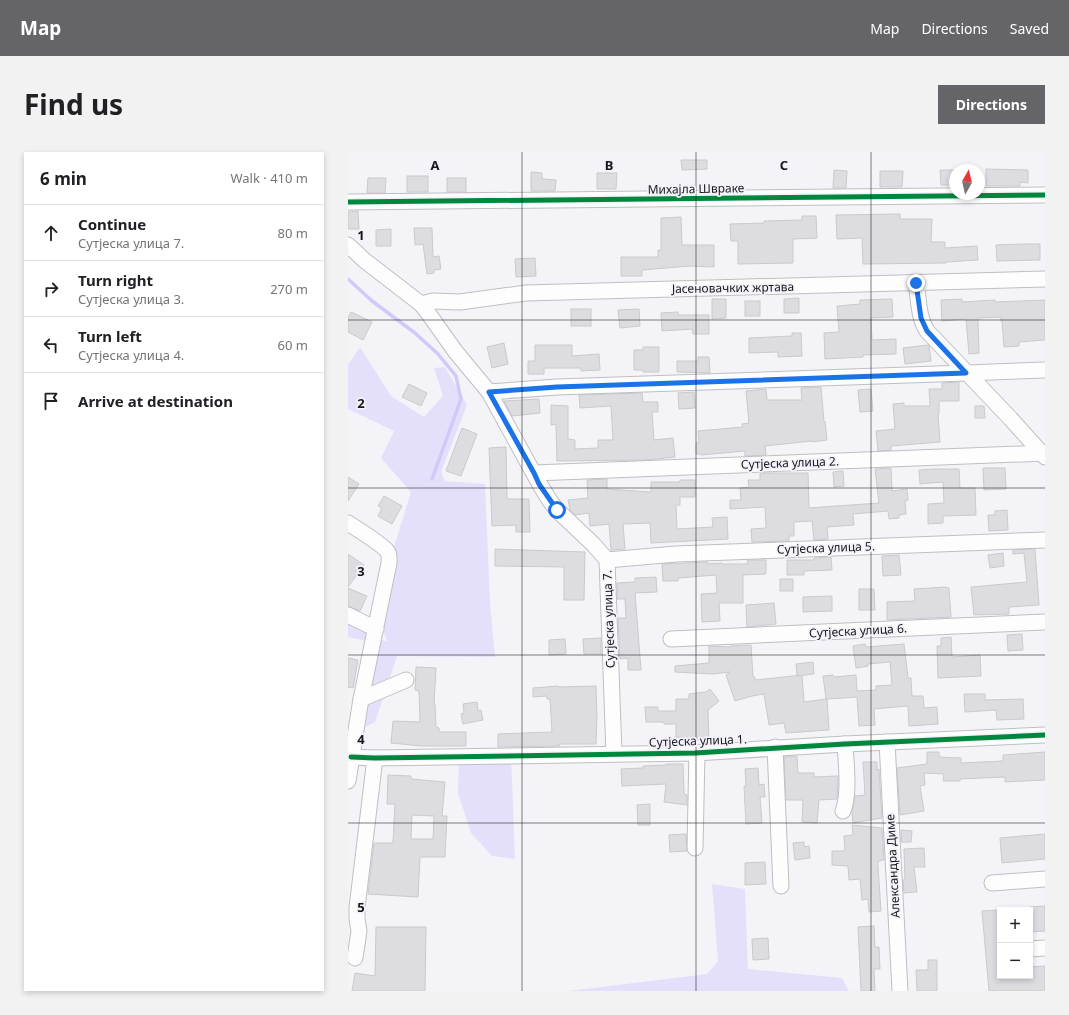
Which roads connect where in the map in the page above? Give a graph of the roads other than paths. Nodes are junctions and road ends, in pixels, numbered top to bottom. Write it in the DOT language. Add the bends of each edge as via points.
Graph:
graph roads {
  1 [pos="1045,195"];
  2 [pos="348,202"];
  3 [pos="348,245"];
  4 [pos="1045,279"];
  5 [pos="916,283"];
  6 [pos="421,304"];
  7 [pos="1045,370"];
  8 [pos="966,373"];
  9 [pos="489,392"];
  10 [pos="1044,454"];
  11 [pos="534,473"];
  12 [pos="348,523"];
  13 [pos="1045,540"];
  14 [pos="607,560"];
  15 [pos="348,615"];
  16 [pos="1045,622"];
  17 [pos="376,629"];
  18 [pos="671,640"];
  19 [pos="406,680"];
  20 [pos="354,698"];
  21 [pos="1045,735"];
  22 [pos="887,742"];
  23 [pos="845,744"];
  24 [pos="775,748"];
  25 [pos="697,752"];
  26 [pos="614,754"];
  27 [pos="351,757"];
  28 [pos="375,758"];
  29 [pos="348,781"];
  30 [pos="843,811"];
  31 [pos="695,848"];
  32 [pos="1045,879"];
  33 [pos="992,883"];
  34 [pos="781,886"];
  35 [pos="1045,948"];
  36 [pos="1033,949"];
  37 [pos="355,958"];
  38 [pos="900,991"];
  1 -- 2 [label="street, Михајла Швраке"];
  3 -- 6 [label="street, Сутјеска улица 7."];
  4 -- 5 [label="street, Јасеновачких жртава"];
  5 -- 6 [label="street, Јасеновачких жртава" via="526,293 465,302 433,301"];
  5 -- 8 [label="street" via="923,324"];
  6 -- 9 [label="street, Сутјеска улица 7."];
  7 -- 8 [label="street"];
  8 -- 9 [label="street" via="557,387"];
  8 -- 10 [label="street"];
  9 -- 11 [label="street, Сутјеска улица 7."];
  10 -- 11 [label="street, Сутјеска улица 2."];
  11 -- 14 [label="street, Сутјеска улица 7." via="557,510"];
  12 -- 17 [label="street" via="380,544 389,556"];
  13 -- 14 [label="street, Сутјеска улица 5." via="676,554"];
  14 -- 26 [label="street, Сутјеска улица 7."];
  15 -- 17 [label="street"];
  16 -- 18 [label="street, Сутјеска улица 6."];
  17 -- 20 [label="street"];
  19 -- 20 [label="street"];
  20 -- 27 [label="street"];
  21 -- 22 [label="street, Сутјеска улица 1."];
  22 -- 23 [label="street, Сутјеска улица 1."];
  22 -- 38 [label="street, Александра Диме"];
  23 -- 24 [label="street, Сутјеска улица 1."];
  23 -- 30 [label="street" via="846,790"];
  24 -- 25 [label="street, Сутјеска улица 1."];
  24 -- 34 [label="street"];
  25 -- 26 [label="street, Сутјеска улица 1."];
  25 -- 31 [label="street"];
  26 -- 28 [label="street, Сутјеска улица 1."];
  27 -- 28 [label="street, Сутјеска улица 1."];
  27 -- 29 [label="street"];
  28 -- 37 [label="street"];
  32 -- 33 [label="street"];
  35 -- 36 [label="street"];
}
